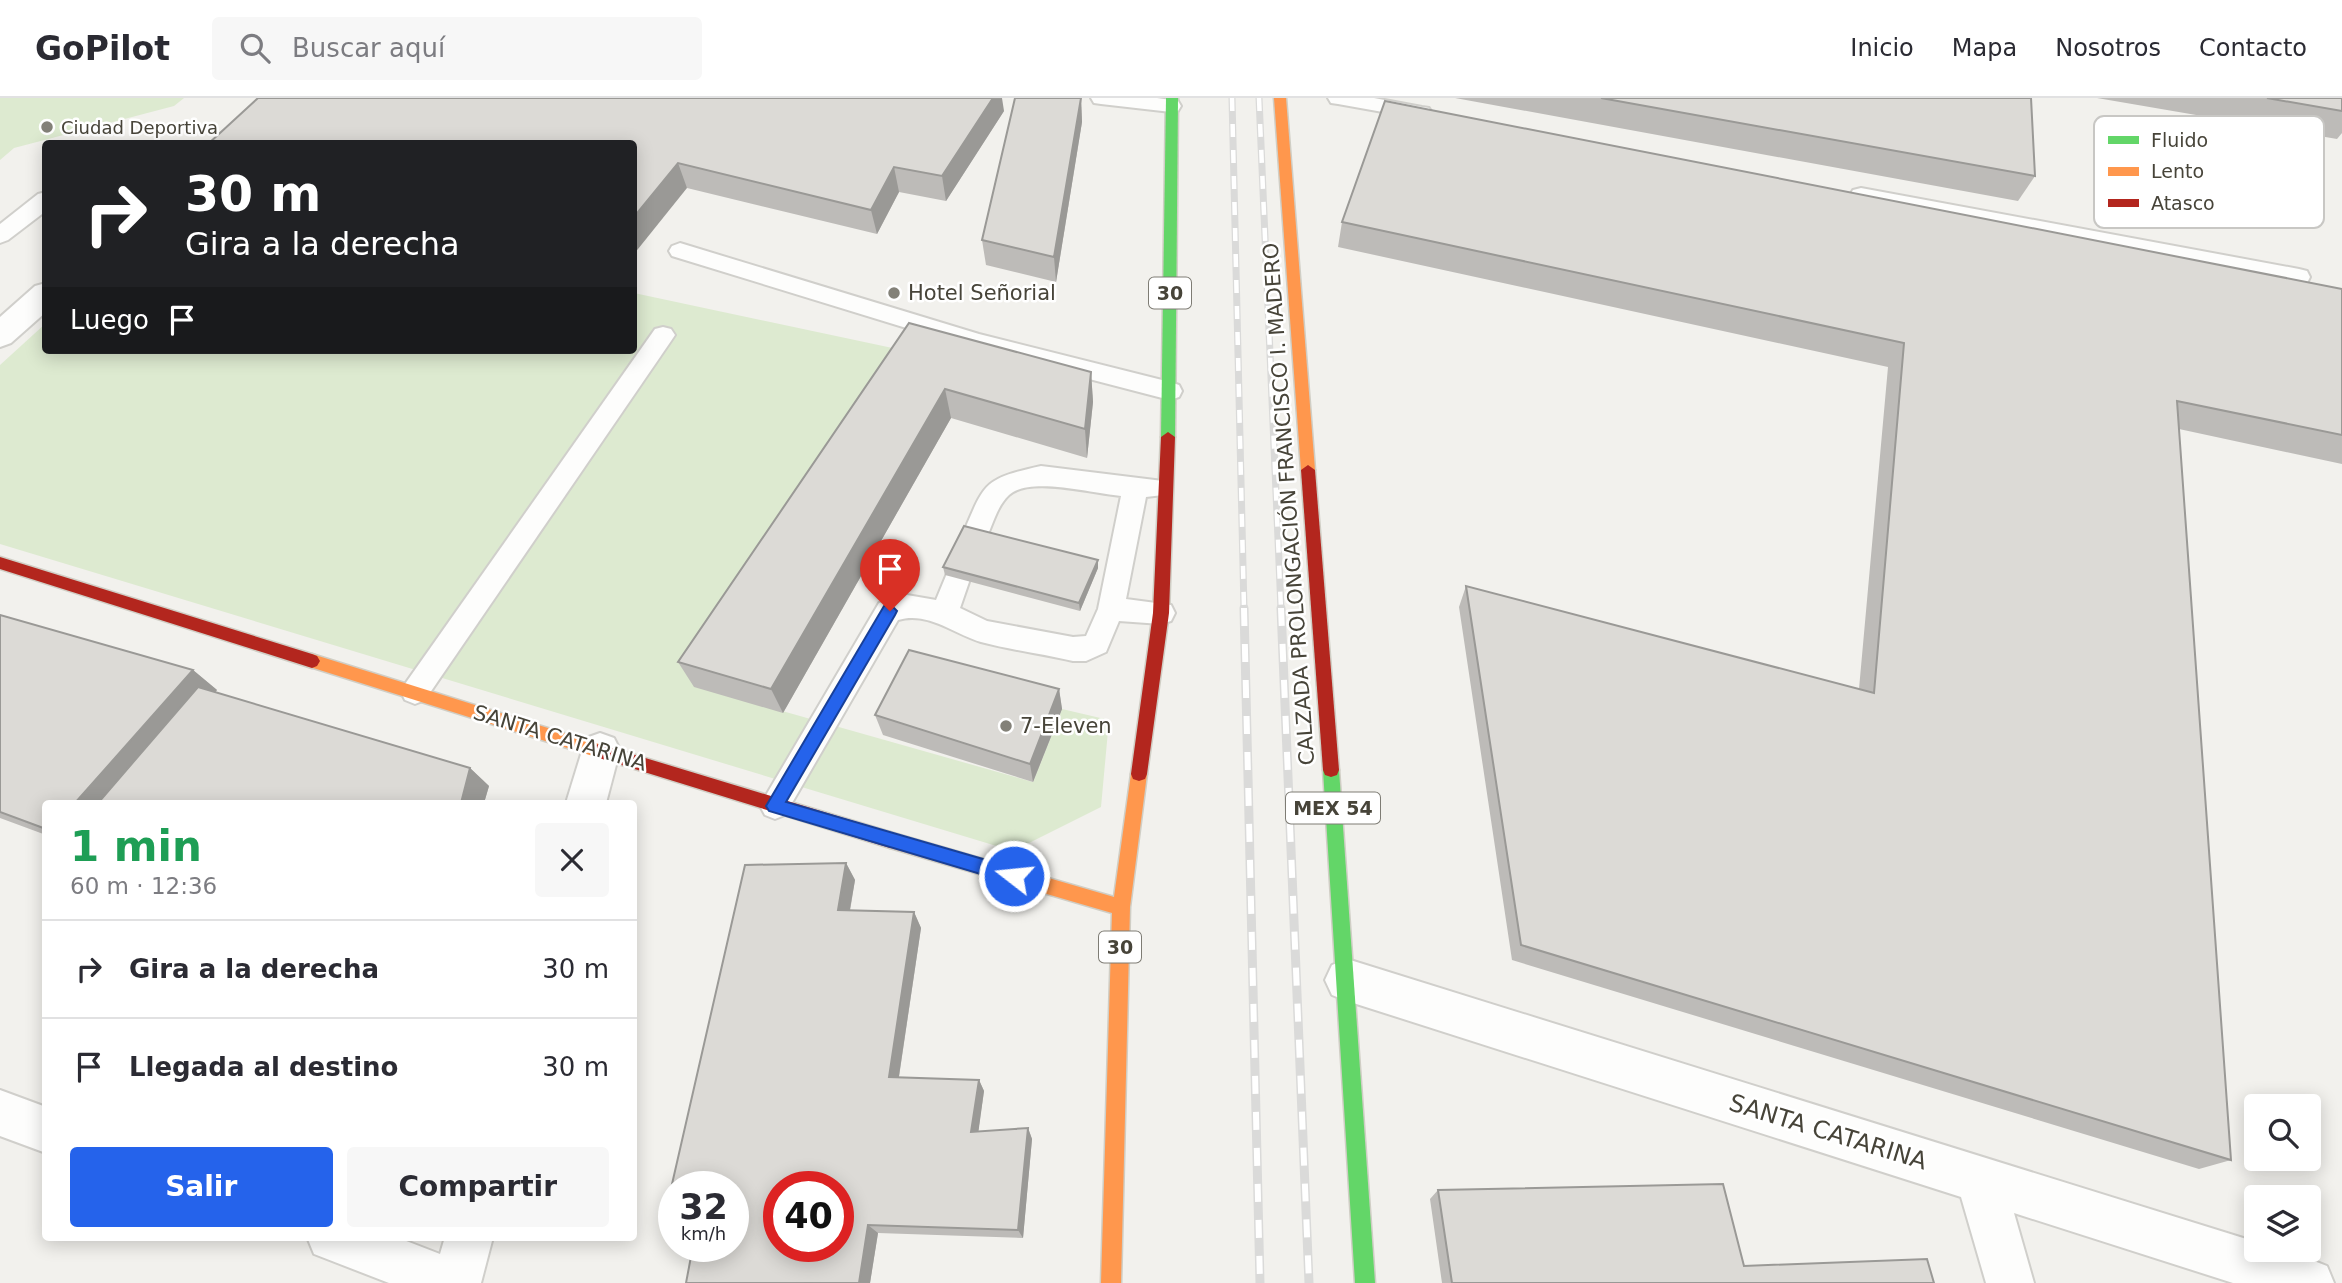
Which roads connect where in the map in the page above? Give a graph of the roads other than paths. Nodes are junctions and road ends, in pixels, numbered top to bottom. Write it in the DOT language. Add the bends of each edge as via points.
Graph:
graph roads {
  1 [pos="1101,98"];
  2 [pos="1280,98"];
  3 [pos="1338,98"];
  4 [pos="1172,102"];
  5 [pos="1440,116"];
  6 [pos="1836,190"];
  7 [pos="42,202"];
  8 [pos="0,235"];
  9 [pos="680,251"];
  10 [pos="2299,277"];
  11 [pos="42,298"];
  12 [pos="0,335"];
  13 [pos="663,335"];
  14 [pos="1170,391"];
  15 [pos="1135,488"];
  16 [pos="1166,488"];
  17 [pos="975,536"];
  18 [pos="0,563"];
  19 [pos="957,579"];
  20 [pos="1111,609"];
  21 [pos="945,613"];
  22 [pos="1161,613"];
  23 [pos="415,692"];
  24 [pos="600,750"];
  25 [pos="587,800"];
  26 [pos="775,806"];
  27 [pos="1121,907"];
  28 [pos="1347,980"];
  29 [pos="0,1113"];
  30 [pos="42,1129"];
  31 [pos="1980,1179"];
  32 [pos="342,1241"];
  33 [pos="468,1241"];
  34 [pos="455,1283"];
  35 [pos="1111,1283"];
  36 [pos="1365,1283"];
  37 [pos="2010,1283"];
  38 [pos="2310,1283"];
  1 -- 4 [label="lane"];
  2 -- 28 [label="main road, CALZADA PROLONGACIÓN FRANCISCO I. MADERO / MEX 54"];
  3 -- 5 [label="lane"];
  4 -- 14 [label="main road, 30"];
  6 -- 10 [label="lane"];
  7 -- 8 [label="lane"];
  9 -- 14 [label="lane" via="978,342"];
  11 -- 12 [label="street"];
  13 -- 23 [label="lane"];
  14 -- 16 [label="main road, 30"];
  15 -- 16 [label="lane"];
  15 -- 17 [label="lane" via="1041,476 1010,483 1000,488 988,505"];
  15 -- 20 [label="lane"];
  16 -- 22 [label="main road, 30"];
  18 -- 23 [label="main road, SANTA CATARINA"];
  19 -- 21 [label="lane"];
  20 -- 21 [label="lane" via="1096,644 1086,649 982,631"];
  20 -- 22 [label="lane"];
  21 -- 26 [label="lane" via="906,607 890,611"];
  22 -- 27 [label="main road, 30"];
  23 -- 24 [label="main road, SANTA CATARINA"];
  24 -- 25 [label="street"];
  24 -- 26 [label="main road, SANTA CATARINA"];
  26 -- 27 [label="main road, SANTA CATARINA"];
  27 -- 35 [label="main road, 30"];
  28 -- 31 [label="street, SANTA CATARINA"];
  28 -- 36 [label="main road, CALZADA PROLONGACIÓN FRANCISCO I. MADERO / MEX 54"];
  29 -- 30 [label="street"];
  31 -- 37 [label="street"];
  31 -- 38 [label="street, SANTA CATARINA"];
  32 -- 34 [label="street"];
  33 -- 34 [label="street"];
}
